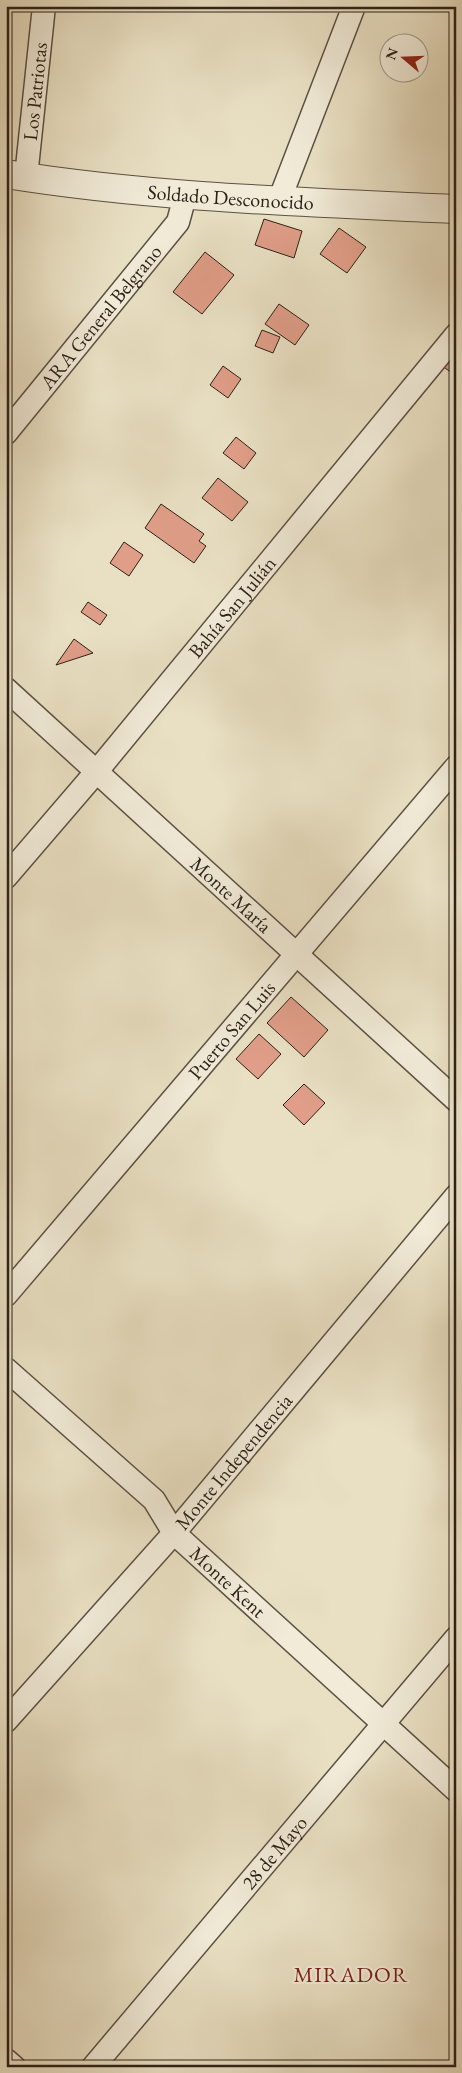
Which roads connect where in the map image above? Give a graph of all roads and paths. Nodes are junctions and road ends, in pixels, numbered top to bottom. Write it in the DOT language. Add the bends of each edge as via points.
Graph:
graph roads {
  1 [pos="44,6"];
  2 [pos="354,6"];
  3 [pos="16,176"];
  4 [pos="185,196"];
  5 [pos="279,201"];
  6 [pos="456,209"];
  7 [pos="456,336"];
  8 [pos="6,433"];
  9 [pos="6,689"];
  10 [pos="456,767"];
  11 [pos="97,771"];
  12 [pos="6,876"];
  13 [pos="296,956"];
  14 [pos="456,1100"];
  15 [pos="456,1196"];
  16 [pos="6,1295"];
  17 [pos="6,1369"];
  18 [pos="174,1533"];
  19 [pos="456,1638"];
  20 [pos="6,1721"];
  21 [pos="383,1724"];
  22 [pos="456,1790"];
  23 [pos="6,2060"];
  24 [pos="14,2067"];
  25 [pos="93,2067"];
  1 -- 3 [label="street, Los Patriotas"];
  2 -- 5 [label="street"];
  3 -- 4 [label="street, Soldado Desconocido"];
  4 -- 5 [label="street, Soldado Desconocido"];
  4 -- 8 [label="street, ARA General Belgrano" via="178,222"];
  5 -- 6 [label="street, Soldado Desconocido"];
  7 -- 11 [label="street, Bahía San Julián"];
  9 -- 11 [label="street, Monte María"];
  10 -- 13 [label="street, Puerto San Luis"];
  11 -- 12 [label="street, Bahía San Julián"];
  11 -- 13 [label="street, Monte María"];
  13 -- 14 [label="street, Monte María"];
  13 -- 16 [label="street, Puerto San Luis"];
  15 -- 18 [label="street, Monte Independencia"];
  17 -- 18 [label="street, Monte Kent" via="154,1500"];
  18 -- 20 [label="street, Monte Independencia"];
  18 -- 21 [label="street, Monte Kent"];
  19 -- 21 [label="street, 28 de Mayo"];
  21 -- 22 [label="street, Monte Kent"];
  21 -- 25 [label="street, 28 de Mayo"];
  23 -- 24 [label="street"];
}
